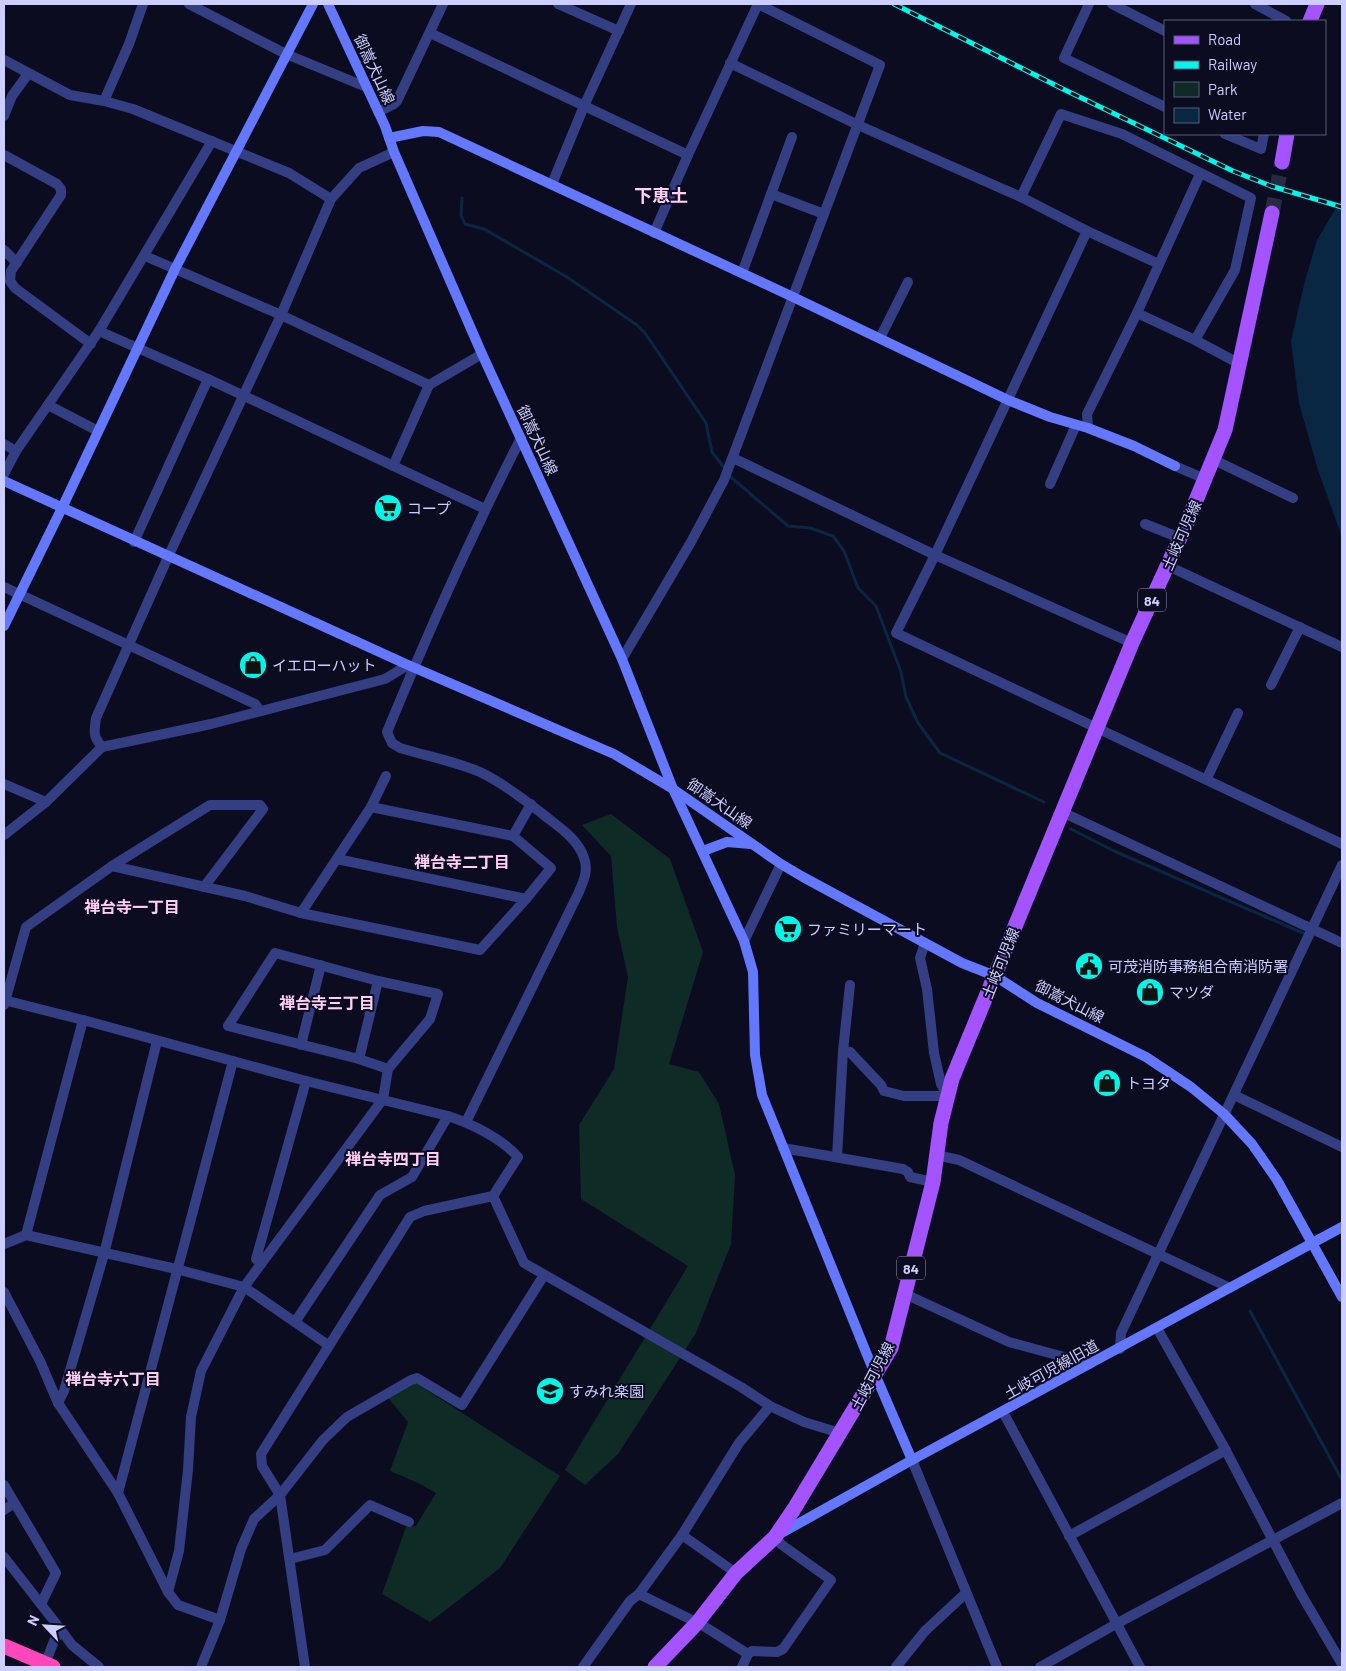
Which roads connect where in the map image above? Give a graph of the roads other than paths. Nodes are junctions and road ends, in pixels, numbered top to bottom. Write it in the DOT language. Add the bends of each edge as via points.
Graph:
graph roads {
  1 [pos="143,4"];
  2 [pos="189,4"];
  3 [pos="313,4"];
  4 [pos="328,4"];
  5 [pos="443,4"];
  6 [pos="558,4"];
  7 [pos="631,4"];
  8 [pos="758,4"];
  9 [pos="1089,4"];
  10 [pos="1112,4"];
  11 [pos="1255,4"];
  12 [pos="1317,4"];
  13 [pos="1284,20"];
  14 [pos="1310,20"];
  15 [pos="1164,30"];
  16 [pos="619,31"];
  17 [pos="430,33"];
  18 [pos="286,54"];
  19 [pos="4,60"];
  20 [pos="730,63"];
  21 [pos="28,74"];
  22 [pos="366,87"];
  23 [pos="104,101"];
  24 [pos="584,106"];
  25 [pos="1164,108"];
  26 [pos="378,112"];
  27 [pos="4,116"];
  28 [pos="858,125"];
  29 [pos="1227,135"];
  30 [pos="1264,135"];
  31 [pos="1287,135"];
  32 [pos="792,137"];
  33 [pos="389,138"];
  34 [pos="212,141"];
  35 [pos="236,151"];
  36 [pos="394,152"];
  37 [pos="688,154"];
  38 [pos="4,155"];
  39 [pos="1282,162"];
  40 [pos="1200,174"];
  41 [pos="552,184"];
  42 [pos="771,194"];
  43 [pos="1021,196"];
  44 [pos="332,199"];
  45 [pos="1272,213"];
  46 [pos="824,214"];
  47 [pos="1087,231"];
  48 [pos="654,233"];
  49 [pos="4,250"];
  50 [pos="145,256"];
  51 [pos="17,263"];
  52 [pos="1159,264"];
  53 [pos="175,269"];
  54 [pos="742,273"];
  55 [pos="908,282"];
  56 [pos="793,297"];
  57 [pos="1137,314"];
  58 [pos="281,315"];
  59 [pos="99,332"];
  60 [pos="880,338"];
  61 [pos="1195,340"];
  62 [pos="90,344"];
  63 [pos="137,348"];
  64 [pos="482,354"];
  65 [pos="1238,363"];
  66 [pos="208,379"];
  67 [pos="429,385"];
  68 [pos="243,397"];
  69 [pos="1008,400"];
  70 [pos="48,405"];
  71 [pos="1076,426"];
  72 [pos="1088,428"];
  73 [pos="98,431"];
  74 [pos="520,438"];
  75 [pos="4,444"];
  76 [pos="16,451"];
  77 [pos="733,458"];
  78 [pos="1212,459"];
  79 [pos="393,466"];
  80 [pos="4,474"];
  81 [pos="1205,479"];
  82 [pos="4,481"];
  83 [pos="1050,484"];
  84 [pos="1294,498"];
  85 [pos="62,508"];
  86 [pos="485,509"];
  87 [pos="1145,524"];
  88 [pos="1180,538"];
  89 [pos="134,542"];
  90 [pos="935,555"];
  91 [pos="168,557"];
  92 [pos="1168,566"];
  93 [pos="4,587"];
  94 [pos="20,594"];
  95 [pos="4,626"];
  96 [pos="1300,627"];
  97 [pos="1132,643"];
  98 [pos="129,646"];
  99 [pos="1342,647"];
  100 [pos="622,659"];
  101 [pos="411,666"];
  102 [pos="1271,686"];
  103 [pos="260,711"];
  104 [pos="1238,713"];
  105 [pos="1096,728"];
  106 [pos="102,747"];
  107 [pos="386,776"];
  108 [pos="1207,778"];
  109 [pos="4,784"];
  110 [pos="673,789"];
  111 [pos="46,802"];
  112 [pos="531,804"];
  113 [pos="370,807"];
  114 [pos="1062,812"];
  115 [pos="4,836"];
  116 [pos="513,836"];
  117 [pos="752,844"];
  118 [pos="1342,844"];
  119 [pos="703,852"];
  120 [pos="338,859"];
  121 [pos="781,864"];
  122 [pos="1342,865"];
  123 [pos="112,866"];
  124 [pos="204,887"];
  125 [pos="526,899"];
  126 [pos="301,913"];
  127 [pos="1312,929"];
  128 [pos="744,941"];
  129 [pos="925,942"];
  130 [pos="1342,943"];
  131 [pos="321,965"];
  132 [pos="995,976"];
  133 [pos="378,981"];
  134 [pos="850,986"];
  135 [pos="4,1002"];
  136 [pos="83,1020"];
  137 [pos="157,1040"];
  138 [pos="301,1045"];
  139 [pos="843,1050"];
  140 [pos="358,1059"];
  141 [pos="233,1061"];
  142 [pos="388,1069"];
  143 [pos="306,1081"];
  144 [pos="1234,1095"];
  145 [pos="948,1096"];
  146 [pos="383,1099"];
  147 [pos="1224,1114"];
  148 [pos="448,1116"];
  149 [pos="466,1122"];
  150 [pos="1342,1146"];
  151 [pos="783,1148"];
  152 [pos="936,1155"];
  153 [pos="837,1157"];
  154 [pos="933,1182"];
  155 [pos="493,1196"];
  156 [pos="1342,1227"];
  157 [pos="26,1235"];
  158 [pos="4,1244"];
  159 [pos="1312,1244"];
  160 [pos="104,1254"];
  161 [pos="1158,1254"];
  162 [pos="261,1264"];
  163 [pos="176,1269"];
  164 [pos="544,1275"];
  165 [pos="244,1286"];
  166 [pos="1230,1288"];
  167 [pos="4,1292"];
  168 [pos="905,1294"];
  169 [pos="1342,1297"];
  170 [pos="295,1322"];
  171 [pos="1157,1328"];
  172 [pos="328,1345"];
  173 [pos="1120,1348"];
  174 [pos="1090,1364"];
  175 [pos="876,1376"];
  176 [pos="58,1403"];
  177 [pos="770,1406"];
  178 [pos="1002,1412"];
  179 [pos="840,1433"];
  180 [pos="1226,1450"];
  181 [pos="912,1460"];
  182 [pos="4,1485"];
  183 [pos="118,1493"];
  184 [pos="280,1495"];
  185 [pos="14,1503"];
  186 [pos="1342,1504"];
  187 [pos="4,1510"];
  188 [pos="409,1522"];
  189 [pos="682,1535"];
  190 [pos="1069,1536"];
  191 [pos="775,1537"];
  192 [pos="1274,1541"];
  193 [pos="4,1558"];
  194 [pos="290,1559"];
  195 [pos="736,1573"];
  196 [pos="168,1592"];
  197 [pos="639,1594"];
  198 [pos="966,1594"];
  199 [pos="41,1604"];
  200 [pos="220,1620"];
  201 [pos="697,1623"];
  202 [pos="1116,1624"];
  203 [pos="61,1630"];
  204 [pos="4,1646"];
  205 [pos="748,1654"];
  206 [pos="1342,1664"];
  207 [pos="49,1665"];
  208 [pos="99,1667"];
  209 [pos="202,1667"];
  210 [pos="306,1667"];
  211 [pos="583,1667"];
  212 [pos="655,1667"];
  213 [pos="742,1667"];
  214 [pos="896,1667"];
  215 [pos="998,1667"];
  216 [pos="1040,1667"];
  217 [pos="1140,1667"];
  1 -- 23 [label="street"];
  2 -- 18 [label="street"];
  3 -- 18 [label="street"];
  4 -- 22 [label="street, 御嵩犬山線"];
  5 -- 17 [label="street"];
  6 -- 16 [label="street"];
  7 -- 16 [label="street"];
  8 -- 20 [label="street"];
  8 -- 28 [label="street" via="880,65"];
  9 -- 25 [label="street" via="1064,58"];
  10 -- 15 [label="street"];
  11 -- 13 [label="street"];
  12 -- 14 [label="main road"];
  16 -- 24 [label="street"];
  17 -- 24 [label="street"];
  17 -- 26 [label="street" via="397,101"];
  18 -- 22 [label="street"];
  18 -- 35 [label="street"];
  19 -- 21 [label="street"];
  20 -- 28 [label="street"];
  20 -- 37 [label="street"];
  21 -- 23 [label="street" via="70,95"];
  21 -- 27 [label="street" via="12,96"];
  22 -- 26 [label="street, 御嵩犬山線"];
  23 -- 34 [label="street" via="133,109"];
  24 -- 37 [label="street"];
  24 -- 41 [label="street"];
  26 -- 33 [label="street, 御嵩犬山線"];
  28 -- 43 [label="street"];
  28 -- 46 [label="street"];
  29 -- 30 [label="street" via="1261,149"];
  31 -- 39 [label="main road"];
  32 -- 42 [label="street"];
  33 -- 36 [label="street, 御嵩犬山線"];
  33 -- 41 [label="street" via="423,131 439,132"];
  34 -- 35 [label="street"];
  34 -- 50 [label="street"];
  35 -- 44 [label="street" via="289,173"];
  35 -- 53 [label="street"];
  36 -- 44 [label="street" via="359,168"];
  36 -- 64 [label="street, 御嵩犬山線"];
  37 -- 48 [label="street"];
  38 -- 51 [label="street" via="61,188 61,196"];
  40 -- 43 [label="street" via="1122,134 1061,114"];
  40 -- 52 [label="street"];
  40 -- 61 [label="street" via="1251,198 1235,270"];
  41 -- 48 [label="street"];
  42 -- 46 [label="street"];
  42 -- 54 [label="street"];
  43 -- 47 [label="street"];
  44 -- 58 [label="street"];
  45 -- 65 [label="main road, 土岐可児線 / 84"];
  46 -- 56 [label="street"];
  47 -- 52 [label="street"];
  47 -- 69 [label="street"];
  48 -- 54 [label="street"];
  49 -- 51 [label="street"];
  50 -- 53 [label="street"];
  50 -- 59 [label="street"];
  51 -- 62 [label="street" via="11,271 10,281 15,288"];
  52 -- 57 [label="street"];
  53 -- 58 [label="street"];
  53 -- 63 [label="street"];
  54 -- 56 [label="street"];
  55 -- 60 [label="street"];
  56 -- 60 [label="street"];
  56 -- 77 [label="street"];
  57 -- 61 [label="street"];
  57 -- 72 [label="street" via="1087,414"];
  58 -- 67 [label="street"];
  58 -- 68 [label="street"];
  59 -- 62 [label="street"];
  59 -- 63 [label="street"];
  60 -- 69 [label="street"];
  61 -- 65 [label="street"];
  62 -- 70 [label="street"];
  63 -- 66 [label="street"];
  63 -- 73 [label="street"];
  64 -- 67 [label="street"];
  64 -- 74 [label="street, 御嵩犬山線"];
  65 -- 78 [label="main road, 土岐可児線 / 84" via="1225,430"];
  66 -- 68 [label="street"];
  66 -- 89 [label="street"];
  67 -- 79 [label="street"];
  68 -- 79 [label="street"];
  68 -- 91 [label="street"];
  69 -- 71 [label="street"];
  69 -- 90 [label="street"];
  70 -- 73 [label="street"];
  70 -- 76 [label="street"];
  71 -- 72 [label="street"];
  71 -- 83 [label="street"];
  72 -- 81 [label="street"];
  73 -- 85 [label="street"];
  74 -- 86 [label="street"];
  74 -- 100 [label="street, 御嵩犬山線"];
  75 -- 76 [label="street"];
  76 -- 80 [label="street"];
  77 -- 90 [label="street"];
  77 -- 100 [label="street" via="691,542"];
  78 -- 81 [label="main road, 土岐可児線 / 84"];
  78 -- 84 [label="street"];
  79 -- 86 [label="street"];
  81 -- 88 [label="main road, 土岐可児線 / 84"];
  82 -- 85 [label="street"];
  85 -- 89 [label="street"];
  85 -- 94 [label="street"];
  86 -- 101 [label="street"];
  87 -- 88 [label="street"];
  88 -- 92 [label="main road, 土岐可児線 / 84"];
  89 -- 91 [label="street"];
  90 -- 97 [label="street"];
  90 -- 105 [label="street" via="896,632"];
  91 -- 98 [label="street"];
  91 -- 101 [label="street"];
  92 -- 96 [label="street"];
  92 -- 97 [label="main road, 土岐可児線 / 84"];
  93 -- 94 [label="street"];
  94 -- 95 [label="street"];
  94 -- 98 [label="street"];
  96 -- 99 [label="street"];
  96 -- 102 [label="street"];
  97 -- 105 [label="main road, 土岐可児線 / 84"];
  98 -- 103 [label="street" via="255,704"];
  98 -- 106 [label="street" via="96,718 94,739"];
  100 -- 110 [label="street, 御嵩犬山線"];
  101 -- 103 [label="street" via="385,679"];
  101 -- 110 [label="street" via="614,754"];
  101 -- 112 [label="street" via="387,732 392,743 482,773"];
  103 -- 106 [label="street"];
  104 -- 108 [label="street"];
  105 -- 108 [label="street"];
  105 -- 114 [label="main road, 土岐可児線 / 84"];
  106 -- 111 [label="street"];
  107 -- 113 [label="street"];
  108 -- 118 [label="street"];
  109 -- 111 [label="street"];
  110 -- 117 [label="street, 御嵩犬山線"];
  110 -- 119 [label="street"];
  111 -- 115 [label="street"];
  112 -- 116 [label="street"];
  112 -- 149 [label="street" via="577,844 585,858 586,874"];
  113 -- 116 [label="street"];
  113 -- 120 [label="street"];
  114 -- 127 [label="street"];
  114 -- 132 [label="main road, 土岐可児線 / 84"];
  116 -- 125 [label="street" via="551,868"];
  117 -- 119 [label="street" via="727,842"];
  117 -- 121 [label="street, 御嵩犬山線"];
  119 -- 128 [label="street"];
  120 -- 125 [label="street"];
  120 -- 126 [label="street"];
  121 -- 128 [label="street"];
  121 -- 129 [label="street, 御嵩犬山線"];
  122 -- 127 [label="street"];
  123 -- 124 [label="street"];
  123 -- 124 [label="street" via="210,805 260,806 263,809"];
  123 -- 135 [label="street" via="26,927"];
  124 -- 126 [label="street"];
  125 -- 126 [label="street" via="480,950"];
  127 -- 130 [label="street"];
  127 -- 144 [label="street"];
  128 -- 151 [label="street" via="753,972 755,1055 762,1095"];
  129 -- 132 [label="street, 御嵩犬山線"];
  129 -- 145 [label="street" via="920,958 934,1053 941,1084"];
  131 -- 133 [label="street"];
  131 -- 138 [label="street"];
  131 -- 138 [label="street" via="275,953 228,1026"];
  132 -- 145 [label="main road, 土岐可児線 / 84"];
  132 -- 147 [label="street, 御嵩犬山線" via="1037,1003 1154,1062"];
  133 -- 140 [label="street"];
  133 -- 142 [label="street" via="438,994 430,1019"];
  134 -- 139 [label="street"];
  135 -- 136 [label="street"];
  136 -- 137 [label="street"];
  136 -- 157 [label="street"];
  137 -- 141 [label="street"];
  137 -- 160 [label="street"];
  138 -- 140 [label="street"];
  139 -- 145 [label="street" via="850,1052 884,1091 904,1096"];
  139 -- 153 [label="street"];
  140 -- 142 [label="street"];
  141 -- 143 [label="street"];
  141 -- 163 [label="street"];
  142 -- 146 [label="street"];
  143 -- 146 [label="street"];
  143 -- 162 [label="street" via="256,1260"];
  144 -- 147 [label="street"];
  144 -- 150 [label="street"];
  145 -- 152 [label="main road, 土岐可児線 / 84"];
  146 -- 148 [label="street"];
  146 -- 162 [label="street"];
  147 -- 159 [label="street, 御嵩犬山線" via="1252,1144 1277,1180"];
  147 -- 161 [label="street"];
  148 -- 149 [label="street"];
  148 -- 170 [label="street" via="412,1177 380,1195"];
  149 -- 155 [label="street" via="510,1148 518,1157"];
  151 -- 153 [label="street"];
  151 -- 175 [label="street"];
  152 -- 154 [label="main road, 土岐可児線 / 84"];
  152 -- 161 [label="street" via="959,1160"];
  153 -- 154 [label="street" via="903,1168 910,1177"];
  154 -- 168 [label="main road, 土岐可児線 / 84"];
  155 -- 164 [label="street" via="524,1263"];
  155 -- 172 [label="street" via="410,1217"];
  156 -- 159 [label="street, 土岐可児線旧道"];
  157 -- 158 [label="street"];
  157 -- 160 [label="street"];
  159 -- 166 [label="street, 土岐可児線旧道"];
  159 -- 169 [label="street, 御嵩犬山線"];
  160 -- 163 [label="street"];
  160 -- 176 [label="street"];
  161 -- 166 [label="street"];
  161 -- 173 [label="street" via="1121,1333"];
  162 -- 165 [label="street"];
  163 -- 165 [label="street"];
  163 -- 183 [label="street"];
  164 -- 177 [label="street"];
  164 -- 184 [label="street" via="462,1404 417,1378 411,1380 347,1417 323,1440"];
  165 -- 170 [label="street"];
  165 -- 196 [label="street" via="201,1371 191,1416 179,1551"];
  166 -- 171 [label="street, 土岐可児線旧道"];
  167 -- 176 [label="street"];
  168 -- 174 [label="street" via="1009,1342"];
  168 -- 175 [label="main road, 土岐可児線 / 84" via="890,1348"];
  170 -- 172 [label="street"];
  171 -- 173 [label="street, 土岐可児線旧道"];
  171 -- 180 [label="street"];
  172 -- 184 [label="street" via="261,1454 262,1466"];
  173 -- 174 [label="street, 土岐可児線旧道"];
  174 -- 178 [label="street, 土岐可児線旧道"];
  175 -- 179 [label="main road, 土岐可児線 / 84"];
  175 -- 181 [label="street"];
  176 -- 183 [label="street"];
  177 -- 179 [label="street" via="804,1422"];
  177 -- 189 [label="street" via="739,1443"];
  178 -- 181 [label="street, 土岐可児線旧道"];
  178 -- 190 [label="street"];
  179 -- 191 [label="main road, 土岐可児線 / 84"];
  180 -- 190 [label="street"];
  180 -- 192 [label="street"];
  181 -- 191 [label="street, 土岐可児線旧道"];
  181 -- 198 [label="street"];
  182 -- 185 [label="street"];
  183 -- 196 [label="street"];
  184 -- 194 [label="street"];
  184 -- 200 [label="street" via="254,1519 241,1549"];
  185 -- 187 [label="street"];
  185 -- 199 [label="street" via="56,1573"];
  186 -- 192 [label="street"];
  188 -- 194 [label="street" via="370,1504 325,1550"];
  189 -- 195 [label="street"];
  189 -- 197 [label="street"];
  190 -- 202 [label="street"];
  191 -- 195 [label="main road, 土岐可児線 / 84"];
  191 -- 205 [label="street" via="831,1580 782,1648 777,1652 752,1651"];
  192 -- 202 [label="street"];
  192 -- 206 [label="street"];
  193 -- 199 [label="street"];
  194 -- 210 [label="street"];
  195 -- 201 [label="main road, 土岐可児線 / 84"];
  196 -- 200 [label="street" via="178,1605"];
  197 -- 201 [label="street"];
  197 -- 211 [label="street" via="630,1601"];
  198 -- 214 [label="street" via="925,1631"];
  198 -- 215 [label="street"];
  199 -- 203 [label="street"];
  200 -- 209 [label="street"];
  201 -- 205 [label="street"];
  201 -- 212 [label="main road, 土岐可児線 / 84"];
  202 -- 216 [label="street"];
  202 -- 217 [label="street"];
  203 -- 207 [label="street" via="54,1641"];
  203 -- 208 [label="street" via="72,1645"];
  204 -- 207 [label="highway"];
  205 -- 213 [label="street"];
}
